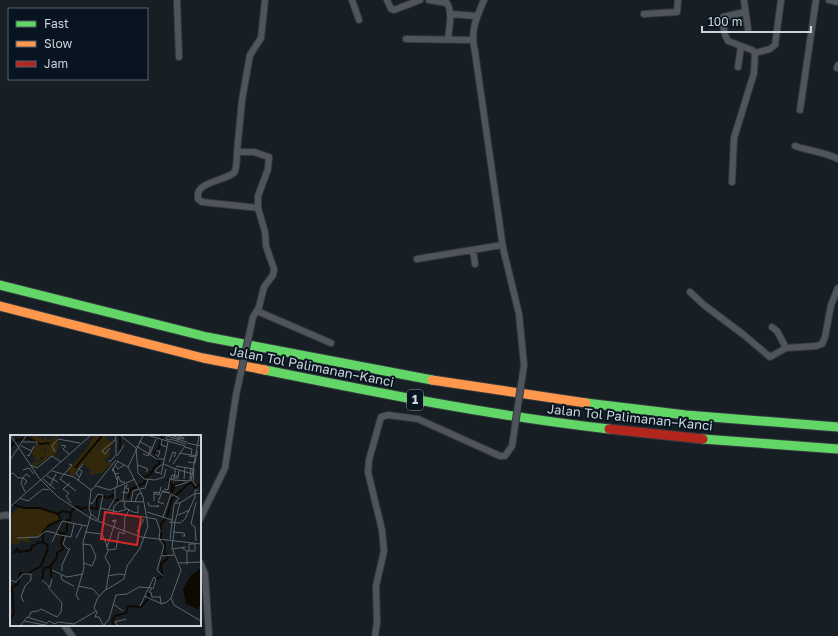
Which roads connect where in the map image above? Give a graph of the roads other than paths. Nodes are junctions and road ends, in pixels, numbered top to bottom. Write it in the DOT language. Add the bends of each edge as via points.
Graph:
graph roads {
  1 [pos="177,0"];
  2 [pos="265,0"];
  3 [pos="352,0"];
  4 [pos="387,0"];
  5 [pos="420,0"];
  6 [pos="429,0"];
  7 [pos="484,0"];
  8 [pos="678,0"];
  9 [pos="744,0"];
  10 [pos="781,0"];
  11 [pos="816,0"];
  12 [pos="829,0"];
  13 [pos="838,2"];
  14 [pos="745,12"];
  15 [pos="450,14"];
  16 [pos="644,14"];
  17 [pos="477,16"];
  18 [pos="359,20"];
  19 [pos="748,29"];
  20 [pos="406,39"];
  21 [pos="448,39"];
  22 [pos="472,40"];
  23 [pos="741,46"];
  24 [pos="755,53"];
  25 [pos="179,57"];
  26 [pos="738,66"];
  27 [pos="800,110"];
  28 [pos="795,146"];
  29 [pos="237,152"];
  30 [pos="838,158"];
  31 [pos="732,182"];
  32 [pos="258,208"];
  33 [pos="502,245"];
  34 [pos="473,250"];
  35 [pos="417,259"];
  36 [pos="475,264"];
  37 [pos="0,285"];
  38 [pos="838,288"];
  39 [pos="690,292"];
  40 [pos="0,306"];
  41 [pos="255,314"];
  42 [pos="772,327"];
  43 [pos="331,343"];
  44 [pos="786,348"];
  45 [pos="838,427"];
  46 [pos="838,449"];
  47 [pos="0,516"];
  48 [pos="10,516"];
  49 [pos="201,517"];
  50 [pos="201,564"];
  51 [pos="65,626"];
  52 [pos="72,636"];
  53 [pos="209,636"];
  54 [pos="375,636"];
  1 -- 25 [label="street"];
  2 -- 29 [label="street" via="261,38 250,56 242,100"];
  3 -- 18 [label="street"];
  4 -- 5 [label="street" via="394,10"];
  6 -- 15 [label="street" via="447,3"];
  7 -- 17 [label="street"];
  8 -- 16 [label="street" via="677,12"];
  9 -- 14 [label="street"];
  10 -- 24 [label="street" via="775,45"];
  11 -- 27 [label="street"];
  12 -- 13 [label="street"];
  14 -- 19 [label="street"];
  14 -- 23 [label="street" via="722,19 726,39"];
  15 -- 17 [label="street"];
  15 -- 21 [label="street"];
  17 -- 22 [label="street"];
  20 -- 21 [label="street"];
  21 -- 22 [label="street"];
  22 -- 33 [label="street"];
  23 -- 24 [label="street"];
  23 -- 26 [label="street"];
  24 -- 31 [label="street" via="754,73 734,138"];
  28 -- 30 [label="street"];
  29 -- 32 [label="street" via="254,152 269,157 268,169 258,196"];
  29 -- 32 [label="street" via="235,172 200,189 198,199 202,202"];
  32 -- 41 [label="street" via="274,269 273,275 264,287"];
  33 -- 34 [label="street"];
  33 -- 54 [label="street, bridge" via="519,314 524,365 512,446 505,456 500,456 418,419 388,415 381,417 368,472 384,546 376,586"];
  34 -- 35 [label="street"];
  34 -- 36 [label="street"];
  37 -- 45 [label="highway, Jalan Tol Palimanan–Kanci / 1" via="207,337 424,379 557,400"];
  38 -- 44 [label="street" via="831,305 822,344"];
  39 -- 44 [label="street" via="769,356 772,357"];
  40 -- 46 [label="highway, Jalan Tol Palimanan–Kanci / 1" via="203,358 427,402 565,424 699,439"];
  41 -- 43 [label="street"];
  41 -- 49 [label="street, bridge" via="236,395 225,468"];
  42 -- 44 [label="street"];
  47 -- 48 [label="street"];
  50 -- 53 [label="street" via="205,574"];
  51 -- 52 [label="street"];
}
